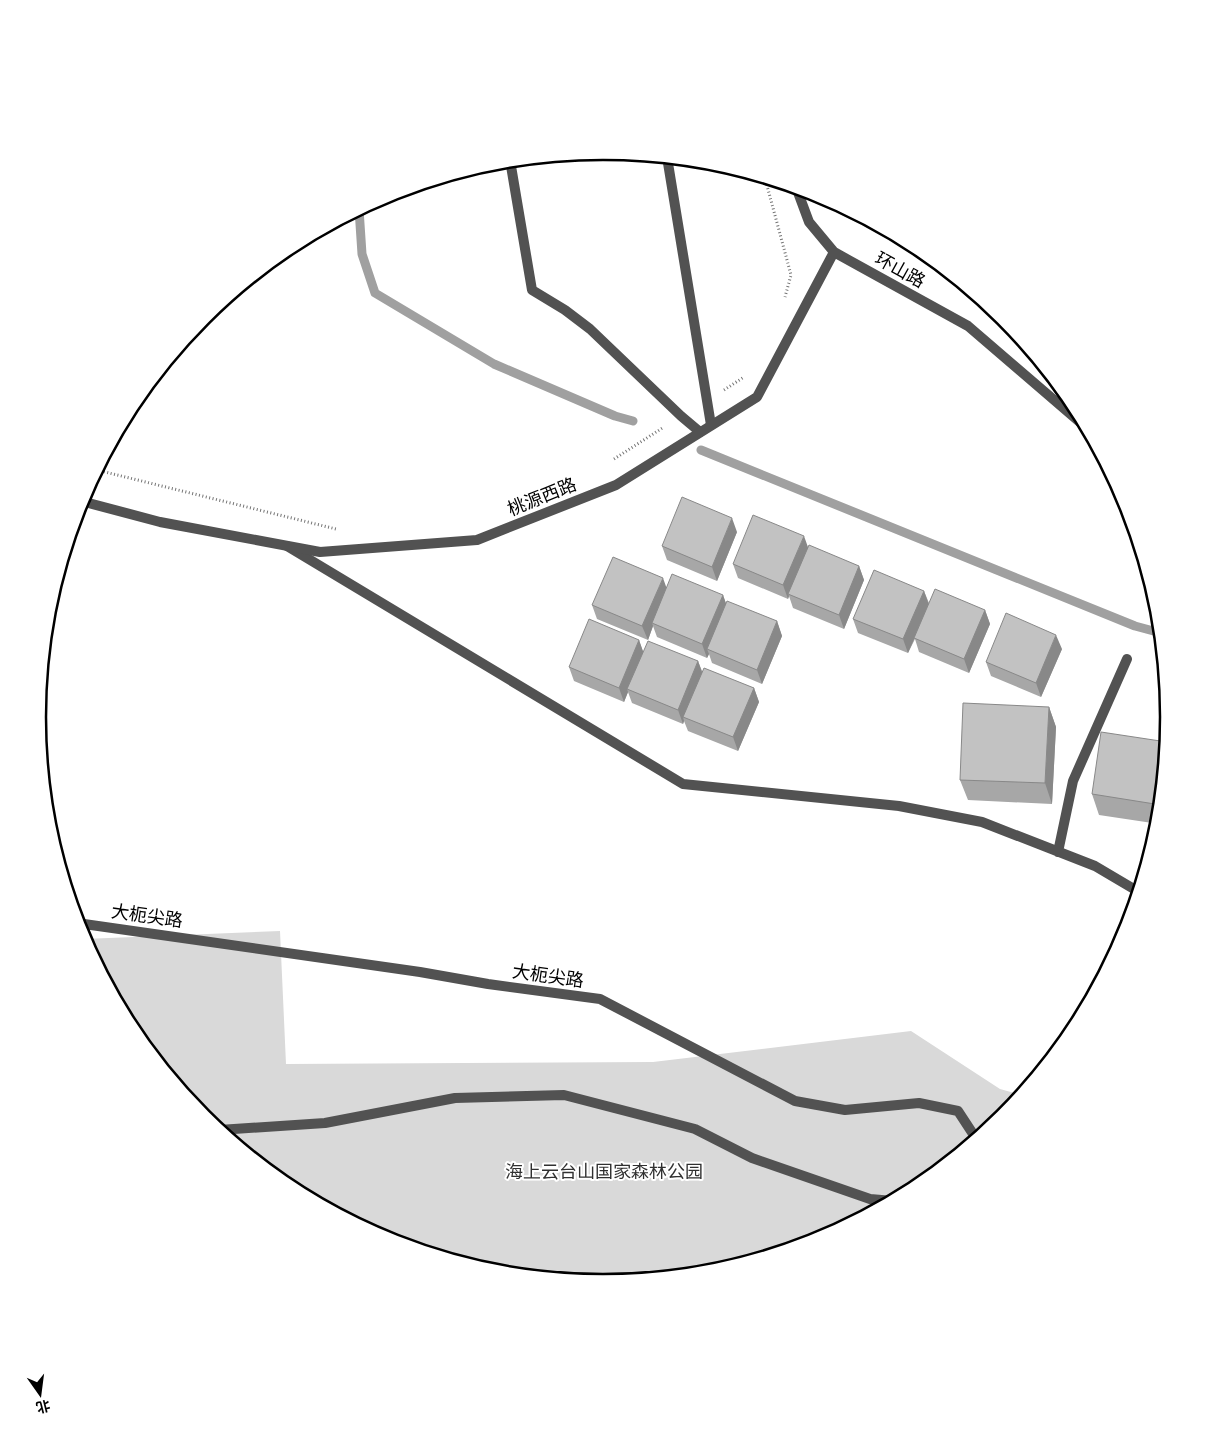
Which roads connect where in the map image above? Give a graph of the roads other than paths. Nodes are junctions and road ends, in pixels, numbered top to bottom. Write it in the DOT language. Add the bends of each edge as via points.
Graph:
graph roads {
  1 [pos="668,164"];
  2 [pos="511,168"];
  3 [pos="799,195"];
  4 [pos="834,252"];
  5 [pos="1072,416"];
  6 [pos="711,425"];
  7 [pos="700,432"];
  8 [pos="89,503"];
  9 [pos="286,546"];
  10 [pos="1127,659"];
  11 [pos="1058,852"];
  12 [pos="1133,889"];
  13 [pos="87,924"];
  14 [pos="229,1129"];
  15 [pos="973,1135"];
  16 [pos="882,1200"];
  1 -- 6 [label="street"];
  2 -- 7 [label="street" via="532,290 590,329"];
  3 -- 4 [label="street" via="809,222"];
  4 -- 5 [label="street, 环山路" via="968,326"];
  4 -- 6 [label="street, 桃源西路" via="757,397"];
  6 -- 7 [label="street, 桃源西路"];
  7 -- 9 [label="street, 桃源西路" via="616,485 477,540 320,552"];
  8 -- 9 [label="street, 桃源西路" via="160,522"];
  9 -- 11 [label="street" via="683,784 899,806 982,822"];
  10 -- 11 [label="street" via="1073,781"];
  11 -- 12 [label="street" via="1095,866"];
  13 -- 15 [label="street, 大枙尖路" via="600,999 795,1101 845,1110 918,1103 958,1111"];
  14 -- 16 [label="street" via="325,1123 456,1098 564,1095 694,1129 752,1158 870,1199"];
}
